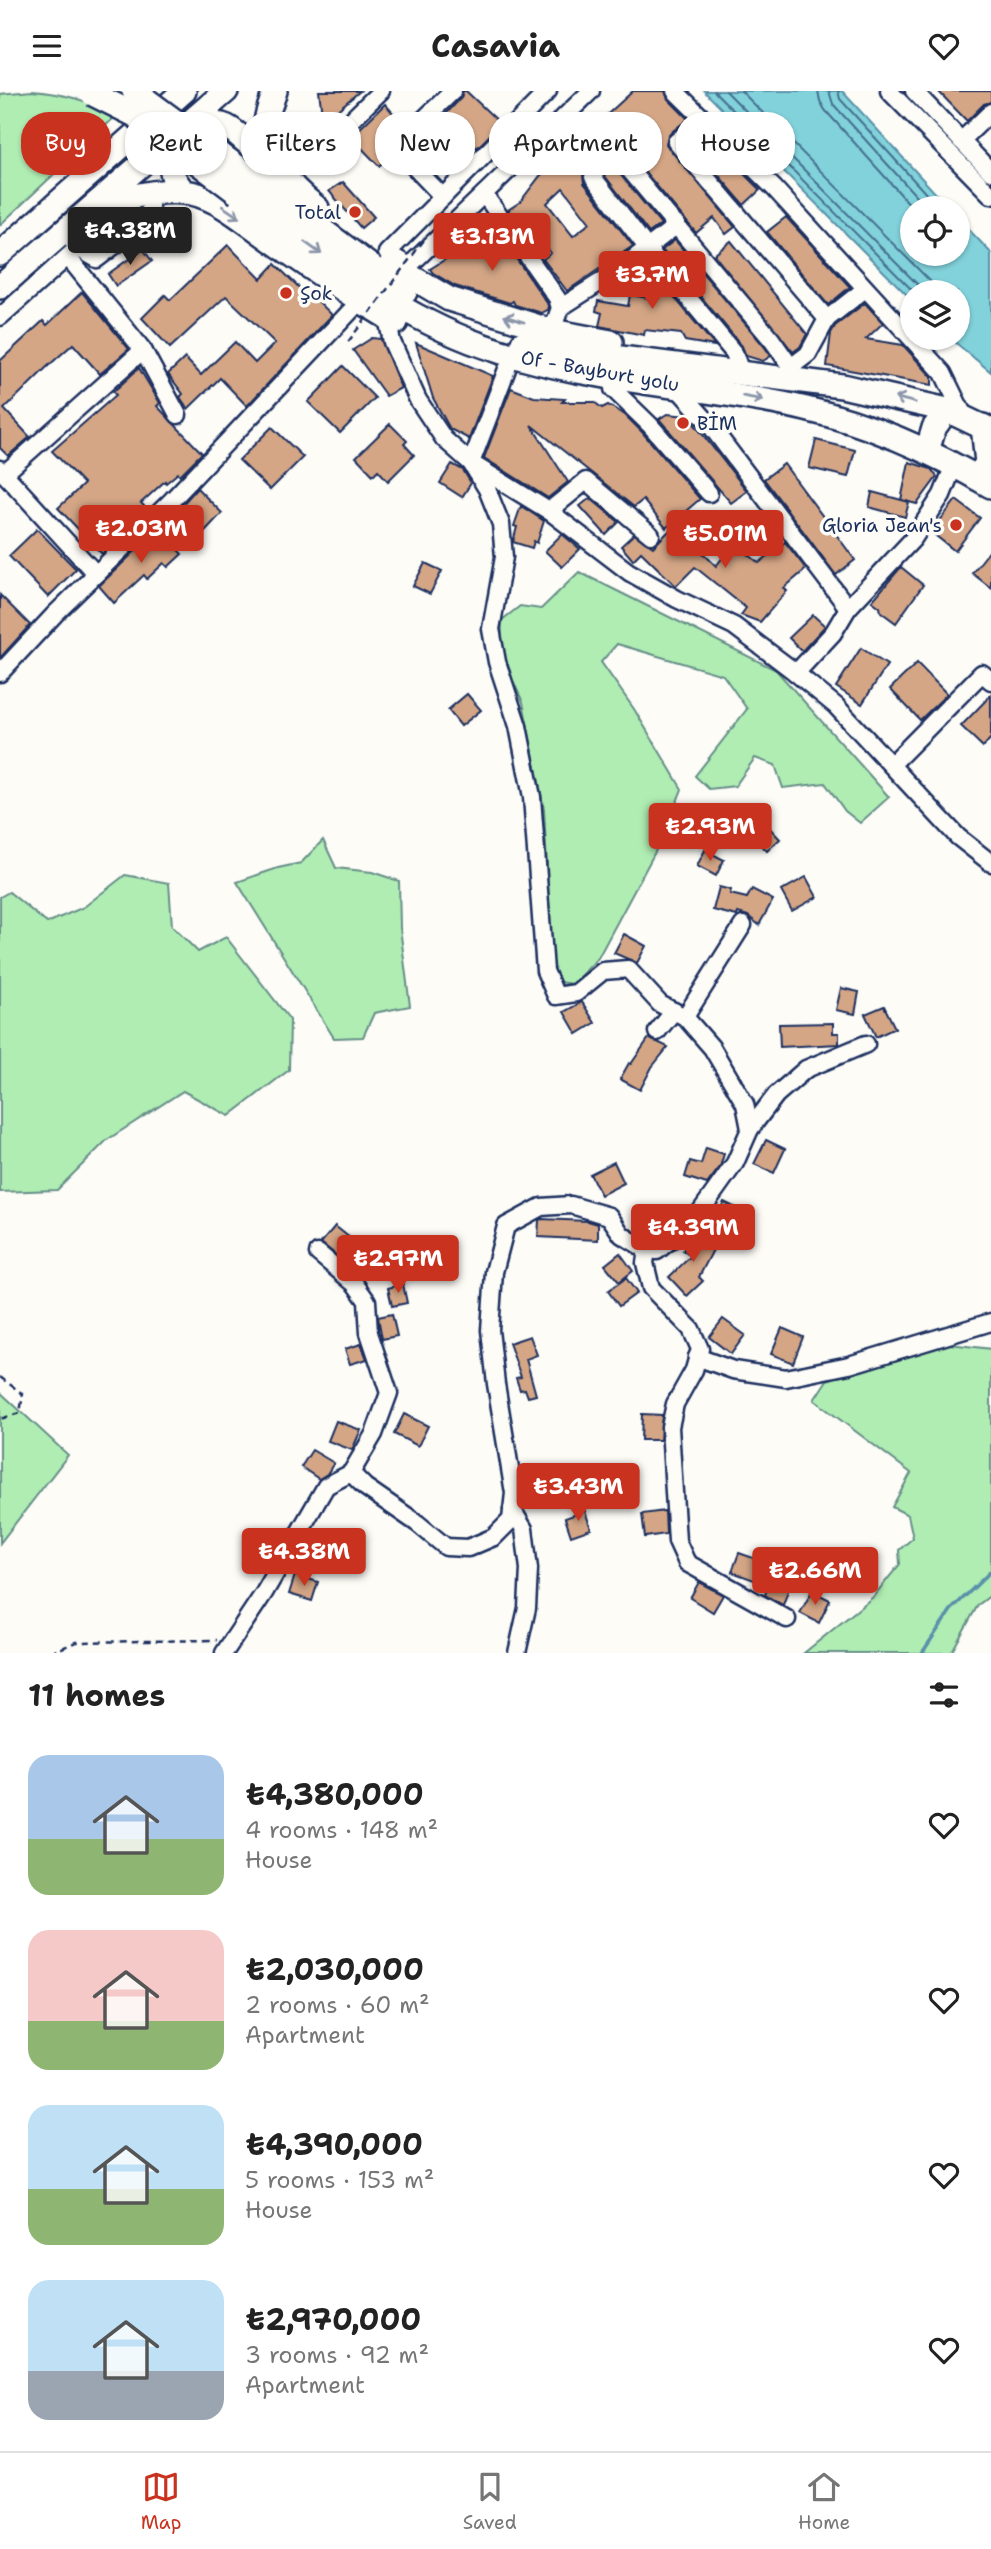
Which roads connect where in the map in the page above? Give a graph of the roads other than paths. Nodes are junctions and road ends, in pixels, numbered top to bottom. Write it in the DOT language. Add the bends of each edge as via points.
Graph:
graph roads {
  1 [pos="134,91"];
  2 [pos="184,91"];
  3 [pos="226,91"];
  4 [pos="275,91"];
  5 [pos="381,91"];
  6 [pos="453,91"];
  7 [pos="548,91"];
  8 [pos="591,91"];
  9 [pos="675,91"];
  10 [pos="890,91"];
  11 [pos="914,91"];
  12 [pos="88,93"];
  13 [pos="359,112"];
  14 [pos="695,112"];
  15 [pos="991,113"];
  16 [pos="961,141"];
  17 [pos="991,172"];
  18 [pos="634,175"];
  19 [pos="704,175"];
  20 [pos="760,175"];
  21 [pos="593,177"];
  22 [pos="244,185"];
  23 [pos="293,189"];
  24 [pos="184,192"];
  25 [pos="152,194"];
  26 [pos="484,194"];
  27 [pos="991,195"];
  28 [pos="443,197"];
  29 [pos="95,205"];
  30 [pos="677,225"];
  31 [pos="70,246"];
  32 [pos="648,249"];
  33 [pos="2,252"];
  34 [pos="0,287"];
  35 [pos="865,289"];
  36 [pos="360,301"];
  37 [pos="385,307"];
  38 [pos="560,308"];
  39 [pos="0,317"];
  40 [pos="827,319"];
  41 [pos="552,331"];
  42 [pos="143,350"];
  43 [pos="673,363"];
  44 [pos="508,369"];
  45 [pos="741,372"];
  46 [pos="791,372"];
  47 [pos="613,389"];
  48 [pos="681,392"];
  49 [pos="716,392"];
  50 [pos="178,415"];
  51 [pos="972,421"];
  52 [pos="927,451"];
  53 [pos="471,463"];
  54 [pos="954,465"];
  55 [pos="2,472"];
  56 [pos="984,482"];
  57 [pos="709,493"];
  58 [pos="549,511"];
  59 [pos="651,535"];
  60 [pos="96,574"];
  61 [pos="848,608"];
  62 [pos="988,672"];
  63 [pos="0,673"];
  64 [pos="796,673"];
  65 [pos="892,764"];
  66 [pos="991,863"];
  67 [pos="743,925"];
  68 [pos="679,1014"];
  69 [pos="657,1032"];
  70 [pos="866,1044"];
  71 [pos="750,1129"];
  72 [pos="647,1251"];
  73 [pos="317,1254"];
  74 [pos="991,1322"];
  75 [pos="697,1357"];
  76 [pos="351,1473"];
  77 [pos="512,1509"];
  78 [pos="787,1619"];
  79 [pos="228,1647"];
  80 [pos="517,1653"];
  1 -- 22 [label="highway, bridge"];
  2 -- 33 [label="highway"];
  3 -- 29 [label="highway"];
  4 -- 23 [label="highway" via="266,124 271,155"];
  5 -- 13 [label="street"];
  6 -- 28 [label="street" via="396,147"];
  7 -- 28 [label="street"];
  8 -- 26 [label="street"];
  9 -- 14 [label="street"];
  10 -- 27 [label="street"];
  11 -- 16 [label="street"];
  12 -- 22 [label="highway, bridge" via="135,115"];
  15 -- 16 [label="street"];
  16 -- 17 [label="street"];
  18 -- 30 [label="street"];
  19 -- 40 [label="street"];
  20 -- 35 [label="street"];
  21 -- 32 [label="street"];
  22 -- 37 [label="highway, Of - Bayburt yolu, one-way"];
  22 -- 43 [label="highway, Of - Bayburt yolu" via="437,311 482,330 542,348"];
  23 -- 24 [label="highway" via="235,133 215,125 197,132 175,157 173,175"];
  41 -- 23 [label="highway, one-way" via="449,299 425,286 382,259"];
  24 -- 25 [label="highway"];
  24 -- 36 [label="highway, one-way" via="202,195 226,209"];
  25 -- 29 [label="highway"];
  25 -- 31 [label="street" via="149,219 97,259"];
  26 -- 28 [label="street" via="409,267 387,253"];
  26 -- 38 [label="street"];
  29 -- 31 [label="highway"];
  30 -- 32 [label="street"];
  30 -- 46 [label="street" via="772,340"];
  31 -- 34 [label="highway"];
  31 -- 39 [label="street"];
  31 -- 42 [label="street"];
  32 -- 38 [label="street"];
  32 -- 45 [label="street" via="733,353"];
  35 -- 40 [label="street"];
  35 -- 51 [label="street" via="943,373"];
  36 -- 37 [label="highway"];
  36 -- 60 [label="street"];
  37 -- 44 [label="highway" via="449,348"];
  37 -- 49 [label="highway, Of - Bayburt yolu" via="519,357"];
  37 -- 53 [label="street" via="392,342 418,400 444,439"];
  38 -- 41 [label="street"];
  40 -- 46 [label="street" via="808,354"];
  41 -- 43 [label="highway" via="637,347"];
  42 -- 50 [label="street"];
  42 -- 55 [label="street"];
  43 -- 45 [label="highway, Of - Bayburt yolu"];
  44 -- 47 [label="highway" via="570,385"];
  44 -- 53 [label="street"];
  45 -- 46 [label="highway, Of - Bayburt yolu"];
  51 -- 46 [label="highway, Of - Bayburt yolu, one-way"];
  47 -- 48 [label="highway"];
  47 -- 57 [label="street"];
  48 -- 49 [label="highway"];
  48 -- 61 [label="street"];
  49 -- 52 [label="highway, Of - Bayburt yolu, one-way" via="831,415"];
  51 -- 52 [label="highway" via="934,428"];
  51 -- 56 [label="highway" via="987,463"];
  52 -- 54 [label="highway, Of - Bayburt yolu"];
  53 -- 58 [label="street"];
  53 -- 68 [label="street" via="488,489 501,524 504,557 491,629 532,797 545,971 555,996 576,993 603,971 628,969 660,1005"];
  54 -- 56 [label="highway, Of - Bayburt yolu"];
  54 -- 61 [label="street" via="942,495 913,538"];
  55 -- 60 [label="street"];
  58 -- 59 [label="street" via="586,481"];
  58 -- 64 [label="street" via="629,572 734,625"];
  60 -- 63 [label="street"];
  61 -- 64 [label="street" via="833,633"];
  62 -- 65 [label="street"];
  64 -- 65 [label="street" via="836,706"];
  65 -- 66 [label="street" via="958,837"];
  67 -- 68 [label="street"];
  68 -- 69 [label="street"];
  68 -- 71 [label="street" via="712,1048 745,1104"];
  70 -- 71 [label="street" via="806,1069 776,1095"];
  71 -- 72 [label="street" via="735,1163 693,1222 657,1251"];
  72 -- 75 [label="street" via="651,1288 691,1329 700,1349"];
  72 -- 77 [label="street" via="622,1235 609,1216 571,1205 541,1207 506,1226 494,1272 490,1330 514,1493"];
  73 -- 76 [label="street" via="355,1284 367,1301 369,1333 389,1393 374,1434"];
  74 -- 75 [label="street" via="849,1365 786,1378 733,1370"];
  75 -- 78 [label="street" via="675,1404 670,1427 677,1541 687,1563"];
  76 -- 77 [label="street" via="446,1547 468,1548 494,1537 511,1520"];
  76 -- 79 [label="street" via="326,1486"];
  77 -- 80 [label="street" via="524,1529 529,1569 527,1608"];
}
